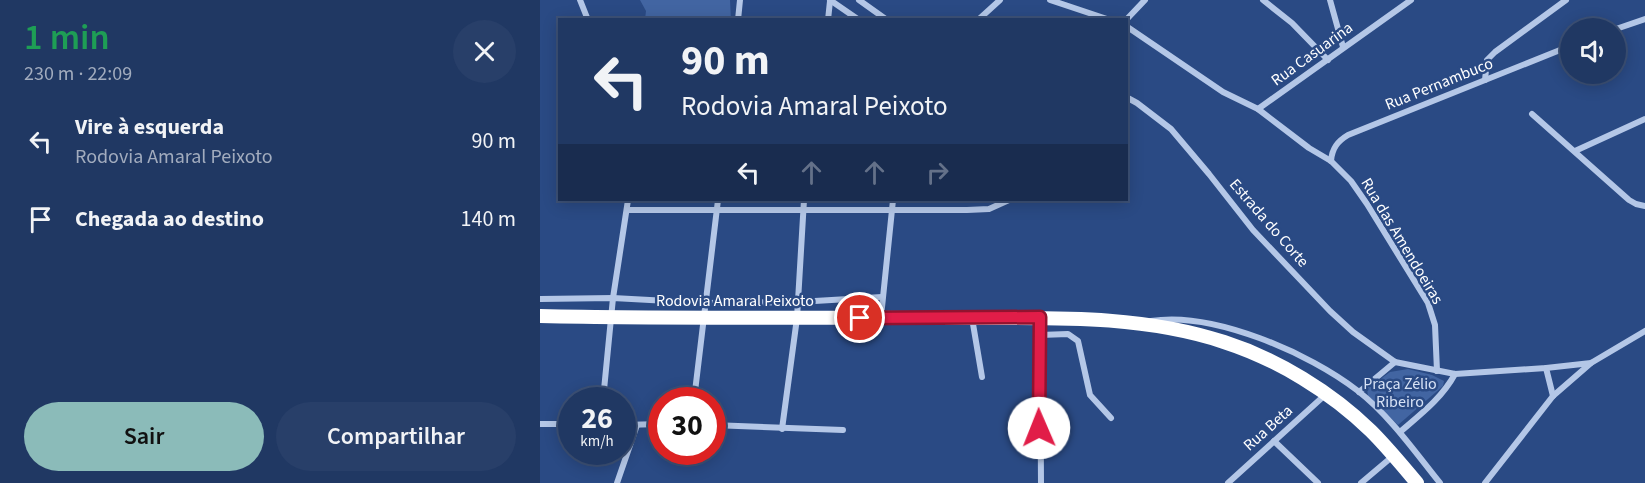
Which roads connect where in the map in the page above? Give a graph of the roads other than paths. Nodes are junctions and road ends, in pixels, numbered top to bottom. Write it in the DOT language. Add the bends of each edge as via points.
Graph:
graph roads {
  1 [pos="580,0"];
  2 [pos="740,0"];
  3 [pos="830,0"];
  4 [pos="859,0"];
  5 [pos="1000,0"];
  6 [pos="1050,0"];
  7 [pos="1145,0"];
  8 [pos="1263,0"];
  9 [pos="1330,0"];
  10 [pos="1411,0"];
  11 [pos="1566,0"];
  12 [pos="588,18"];
  13 [pos="738,18"];
  14 [pos="828,18"];
  15 [pos="857,18"];
  16 [pos="884,18"];
  17 [pos="980,18"];
  18 [pos="1104,18"];
  19 [pos="1128,18"];
  20 [pos="1645,19"];
  21 [pos="1626,26"];
  22 [pos="1128,27"];
  23 [pos="1343,47"];
  24 [pos="1560,50"];
  25 [pos="1328,60"];
  26 [pos="1485,80"];
  27 [pos="1128,98"];
  28 [pos="1258,109"];
  29 [pos="1532,114"];
  30 [pos="1645,118"];
  31 [pos="1575,152"];
  32 [pos="1331,161"];
  33 [pos="628,201"];
  34 [pos="718,201"];
  35 [pos="804,201"];
  36 [pos="893,201"];
  37 [pos="1007,201"];
  38 [pos="1645,206"];
  39 [pos="803,209"];
  40 [pos="627,210"];
  41 [pos="892,210"];
  42 [pos="717,211"];
  43 [pos="882,297"];
  44 [pos="613,298"];
  45 [pos="540,299"];
  46 [pos="798,302"];
  47 [pos="704,310"];
  48 [pos="540,316"];
  49 [pos="1040,317"];
  50 [pos="612,318"];
  51 [pos="797,318"];
  52 [pos="881,318"];
  53 [pos="972,318"];
  54 [pos="1139,323"];
  55 [pos="1645,331"];
  56 [pos="1040,335"];
  57 [pos="1395,362"];
  58 [pos="1591,363"];
  59 [pos="1546,368"];
  60 [pos="1437,371"];
  61 [pos="1455,374"];
  62 [pos="982,377"];
  63 [pos="604,387"];
  64 [pos="695,387"];
  65 [pos="1359,392"];
  66 [pos="1326,394"];
  67 [pos="1553,396"];
  68 [pos="1110,418"];
  69 [pos="540,424"];
  70 [pos="558,424"];
  71 [pos="637,425"];
  72 [pos="648,425"];
  73 [pos="726,425"];
  74 [pos="782,429"];
  75 [pos="843,430"];
  76 [pos="1400,432"];
  77 [pos="1274,441"];
  78 [pos="1394,456"];
  79 [pos="617,483"];
  80 [pos="1041,483"];
  81 [pos="1228,483"];
  82 [pos="1318,483"];
  83 [pos="1361,483"];
  84 [pos="1417,483"];
  85 [pos="1440,483"];
  86 [pos="1485,483"];
  1 -- 12 [label="street"];
  2 -- 13 [label="street"];
  3 -- 14 [label="street"];
  3 -- 15 [label="street"];
  4 -- 16 [label="street"];
  5 -- 17 [label="street"];
  6 -- 18 [label="street"];
  7 -- 19 [label="street"];
  8 -- 25 [label="street"];
  9 -- 23 [label="street"];
  10 -- 23 [label="street, Rua Casuarina"];
  11 -- 26 [label="street" via="1495,52 1487,60"];
  20 -- 21 [label="street"];
  22 -- 28 [label="street, Rua das Amendoeiras" via="1223,92"];
  23 -- 25 [label="street, Rua Casuarina"];
  24 -- 26 [label="street, Rua Pernambuco"];
  25 -- 28 [label="street, Rua Casuarina"];
  26 -- 32 [label="street, Rua Pernambuco" via="1348,135 1336,144"];
  27 -- 57 [label="street, Estrada do Corte" via="1171,129 1253,230 1330,311"];
  28 -- 32 [label="street, Rua das Amendoeiras"];
  29 -- 31 [label="street"];
  30 -- 31 [label="street"];
  31 -- 38 [label="street" via="1629,200"];
  32 -- 60 [label="street, Rua das Amendoeiras" via="1362,196 1428,303 1435,325"];
  33 -- 40 [label="street"];
  34 -- 42 [label="street"];
  35 -- 39 [label="street"];
  36 -- 41 [label="street"];
  37 -- 41 [label="street" via="989,209"];
  39 -- 41 [label="street"];
  39 -- 42 [label="street"];
  39 -- 46 [label="street"];
  40 -- 42 [label="street"];
  40 -- 44 [label="street"];
  41 -- 43 [label="street"];
  42 -- 47 [label="street"];
  43 -- 46 [label="street"];
  43 -- 52 [label="street"];
  44 -- 45 [label="street"];
  44 -- 47 [label="street"];
  44 -- 50 [label="street"];
  46 -- 47 [label="street"];
  46 -- 51 [label="street"];
  47 -- 50 [label="highway, Rodovia Amaral Peixoto"];
  47 -- 51 [label="highway, Rodovia Amaral Peixoto"];
  47 -- 64 [label="street"];
  48 -- 50 [label="highway, Rodovia Amaral Peixoto"];
  49 -- 53 [label="highway, Rodovia Amaral Peixoto"];
  49 -- 54 [label="highway, Rodovia Amaral Peixoto"];
  49 -- 56 [label="street"];
  50 -- 63 [label="street"];
  51 -- 52 [label="highway, Rodovia Amaral Peixoto"];
  51 -- 74 [label="street"];
  52 -- 53 [label="highway, Rodovia Amaral Peixoto"];
  53 -- 62 [label="street"];
  54 -- 65 [label="street" via="1188,320 1273,342"];
  54 -- 66 [label="highway, Rodovia Amaral Peixoto" via="1225,342 1280,366"];
  55 -- 58 [label="street, Estrada do Corte"];
  56 -- 68 [label="street" via="1068,334 1078,341 1090,395"];
  56 -- 80 [label="street"];
  57 -- 60 [label="street, Estrada do Corte"];
  57 -- 65 [label="street"];
  58 -- 59 [label="street, Estrada do Corte"];
  58 -- 67 [label="street"];
  59 -- 61 [label="street, Estrada do Corte"];
  59 -- 67 [label="street"];
  60 -- 61 [label="street, Estrada do Corte"];
  61 -- 76 [label="street" via="1447,389"];
  65 -- 76 [label="street"];
  66 -- 77 [label="street, Rua Beta"];
  66 -- 78 [label="highway, Rodovia Amaral Peixoto"];
  67 -- 86 [label="street"];
  69 -- 70 [label="street"];
  71 -- 72 [label="street"];
  71 -- 79 [label="street"];
  73 -- 74 [label="street"];
  74 -- 75 [label="street"];
  76 -- 85 [label="street"];
  77 -- 81 [label="street, Rua Beta"];
  77 -- 82 [label="street"];
  78 -- 83 [label="street"];
  78 -- 84 [label="highway, Rodovia Amaral Peixoto"];
}
